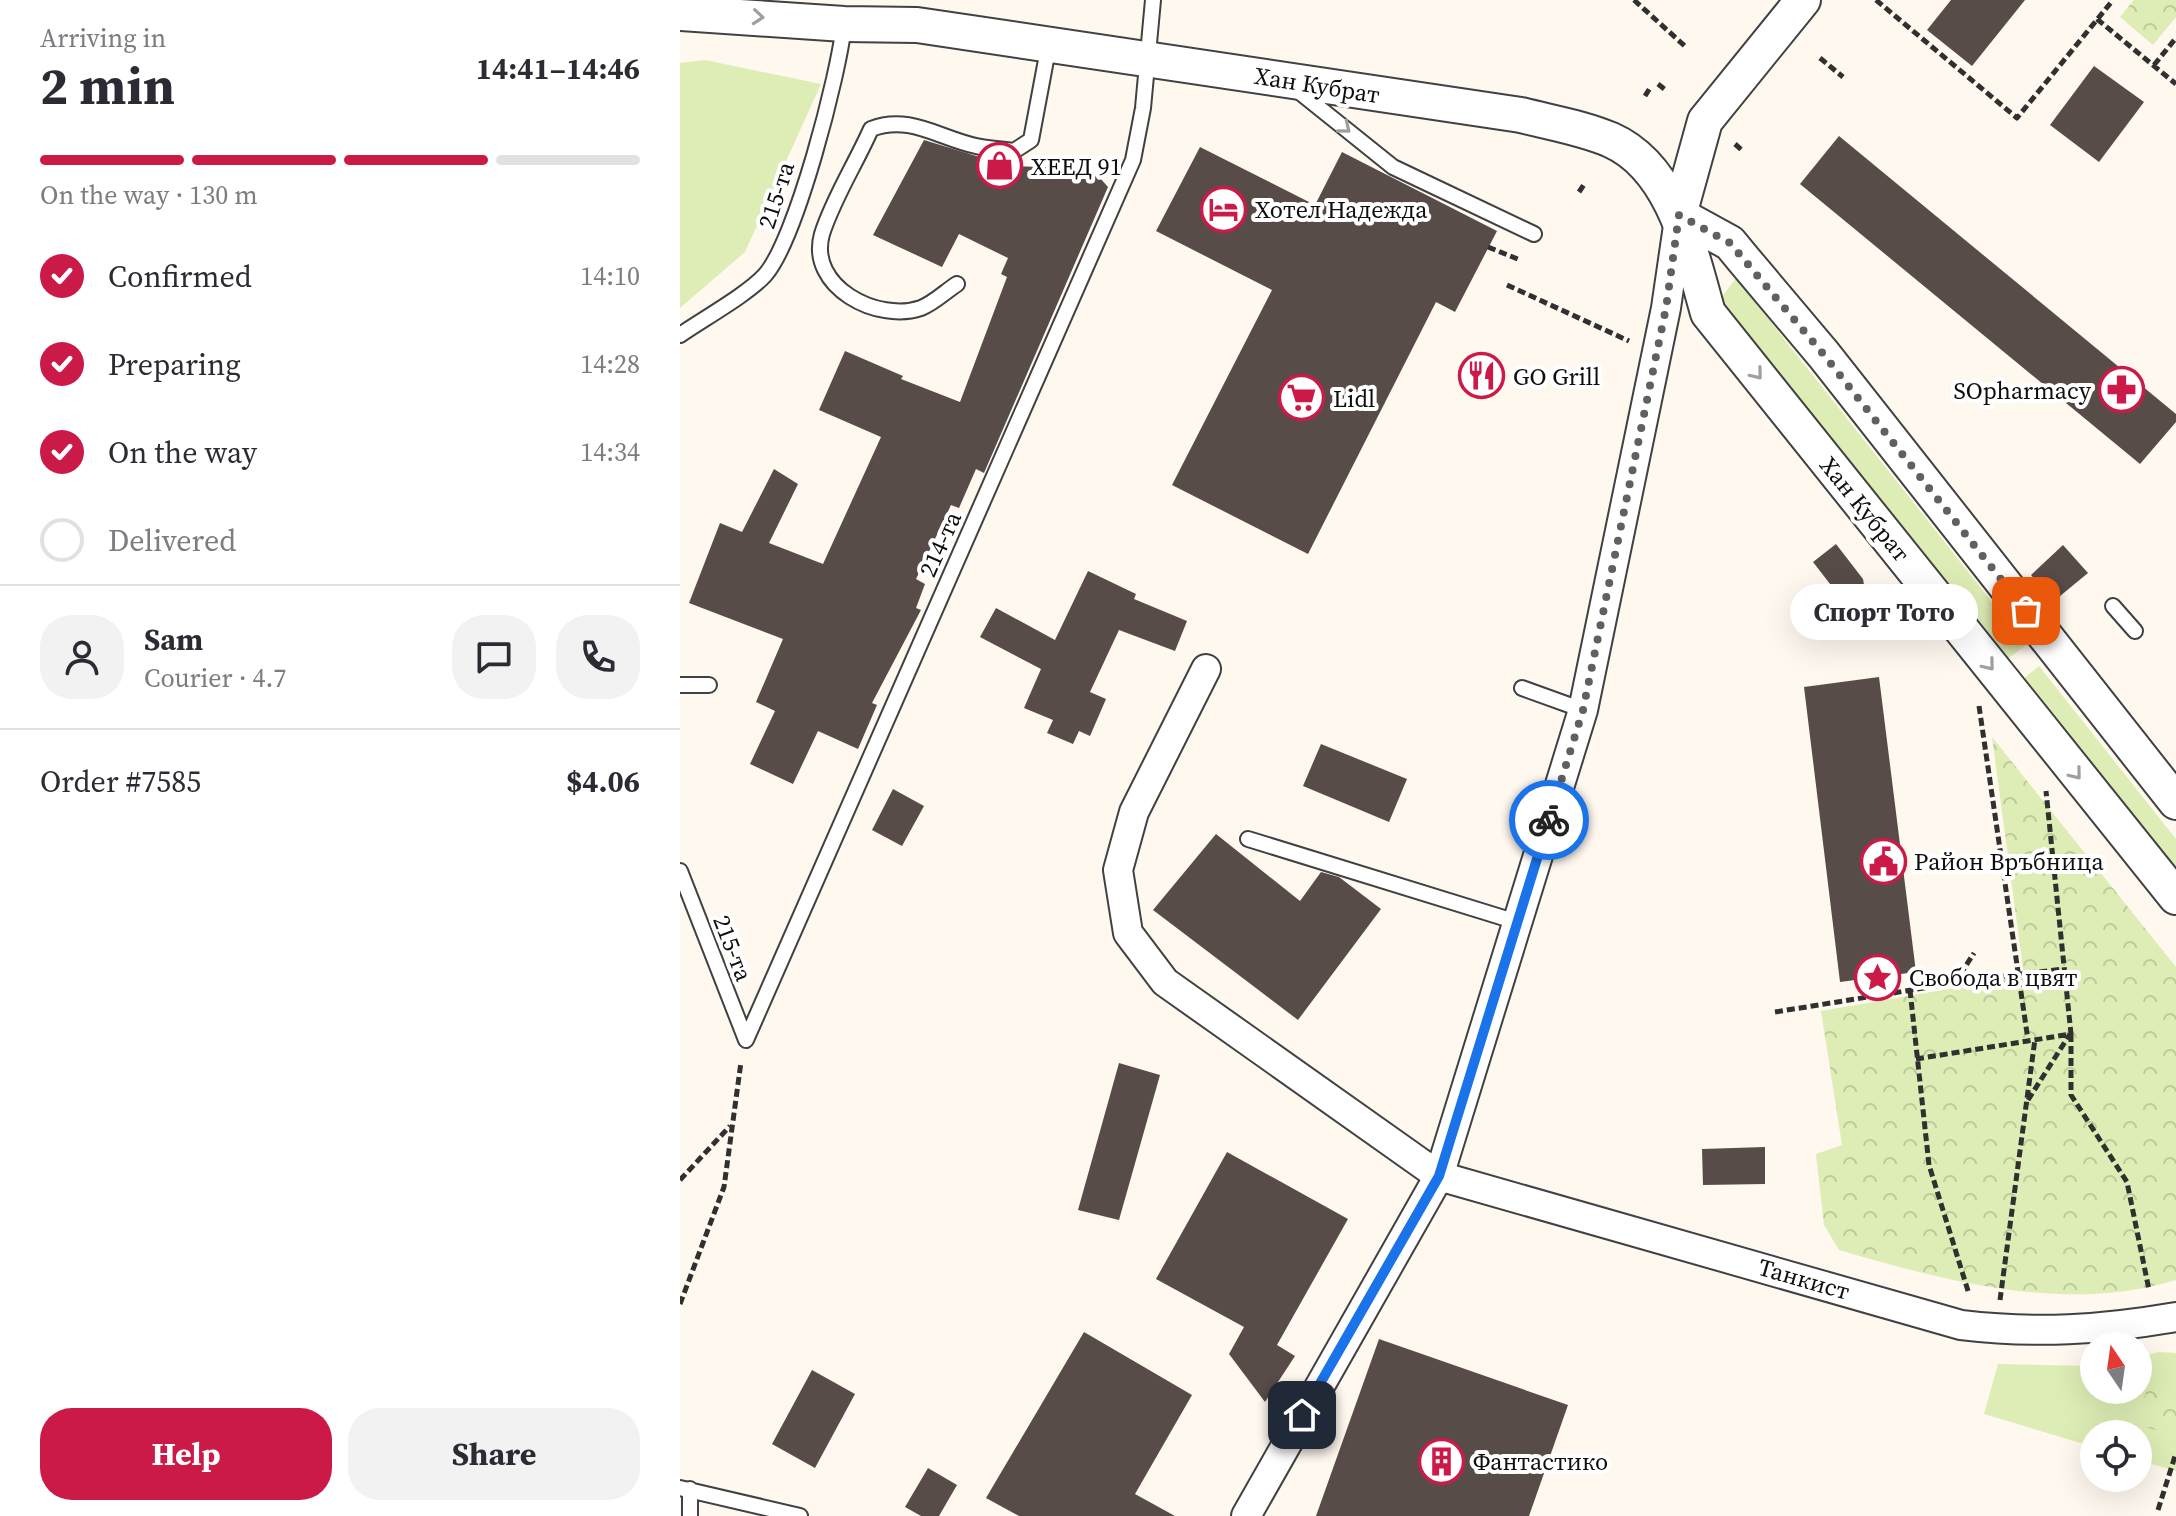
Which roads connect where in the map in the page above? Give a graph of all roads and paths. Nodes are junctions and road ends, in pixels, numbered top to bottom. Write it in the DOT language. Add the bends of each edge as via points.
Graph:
graph roads {
  1 [pos="1153,0"];
  2 [pos="1634,0"];
  3 [pos="1803,0"];
  4 [pos="1876,0"];
  5 [pos="2113,0"];
  6 [pos="841,12"];
  7 [pos="680,13"];
  8 [pos="2097,19"];
  9 [pos="2176,38"];
  10 [pos="1049,44"];
  11 [pos="1687,48"];
  12 [pos="1147,58"];
  13 [pos="1820,58"];
  14 [pos="2153,65"];
  15 [pos="1843,77"];
  16 [pos="1284,79"];
  17 [pos="1658,84"];
  18 [pos="2176,84"];
  19 [pos="1650,88"];
  20 [pos="1667,91"];
  21 [pos="1645,96"];
  22 [pos="1735,144"];
  23 [pos="1743,151"];
  24 [pos="1585,183"];
  25 [pos="1579,192"];
  26 [pos="1679,215"];
  27 [pos="1534,234"];
  28 [pos="1488,247"];
  29 [pos="1520,260"];
  30 [pos="957,284"];
  31 [pos="1507,285"];
  32 [pos="680,335"];
  33 [pos="1656,353"];
  34 [pos="2113,606"];
  35 [pos="2135,631"];
  36 [pos="1206,669"];
  37 [pos="680,685"];
  38 [pos="709,685"];
  39 [pos="1522,688"];
  40 [pos="1984,699"];
  41 [pos="1583,710"];
  42 [pos="2046,790"];
  43 [pos="2176,802"];
  44 [pos="1248,839"];
  45 [pos="680,871"];
  46 [pos="2176,897"];
  47 [pos="1517,922"];
  48 [pos="1974,953"];
  49 [pos="2063,969"];
  50 [pos="2019,974"];
  51 [pos="1955,983"];
  52 [pos="1910,990"];
  53 [pos="1775,1012"];
  54 [pos="2071,1034"];
  55 [pos="746,1040"];
  56 [pos="2031,1040"];
  57 [pos="1916,1059"];
  58 [pos="2026,1103"];
  59 [pos="731,1125"];
  60 [pos="1439,1176"];
  61 [pos="680,1180"];
  62 [pos="2000,1299"];
  63 [pos="680,1304"];
  64 [pos="2166,1319"];
  65 [pos="1997,1329"];
  66 [pos="2176,1453"];
  67 [pos="685,1488"];
  68 [pos="2158,1510"];
  69 [pos="690,1516"];
  70 [pos="800,1516"];
  71 [pos="1246,1516"];
  1 -- 12 [label="lane, 214-та"];
  2 -- 11 [label="path"];
  3 -- 26 [label="street" via="1705,121"];
  4 -- 8 [label="path" via="2017,118"];
  5 -- 8 [label="path"];
  7 -- 6 [label="street, Хан Кубрат, one-way"];
  6 -- 10 [label="street, Хан Кубрат"];
  6 -- 32 [label="lane, 215-та" via="840,65 784,244 764,275"];
  8 -- 14 [label="path"];
  9 -- 14 [label="path"];
  10 -- 12 [label="street, Хан Кубрат"];
  10 -- 30 [label="lane" via="1031,140 1014,151 975,146 909,124 889,122 871,129 821,237 832,283 863,305 921,308"];
  12 -- 16 [label="street, Хан Кубрат"];
  12 -- 55 [label="lane, 214-та" via="1133,160"];
  13 -- 15 [label="path"];
  14 -- 18 [label="path"];
  16 -- 26 [label="street, Хан Кубрат" via="1580,129 1640,158"];
  16 -- 27 [label="lane, one-way" via="1393,167"];
  17 -- 20 [label="path"];
  19 -- 21 [label="path"];
  22 -- 23 [label="path"];
  24 -- 25 [label="path"];
  26 -- 33 [label="street"];
  26 -- 43 [label="street, Хан Кубрат" via="1730,243"];
  26 -- 46 [label="street, Хан Кубрат, one-way" via="1708,313"];
  28 -- 29 [label="path"];
  31 -- 33 [label="path"];
  33 -- 41 [label="street"];
  34 -- 35 [label="lane"];
  36 -- 60 [label="street, Танкист" via="1134,812 1118,870 1128,933 1165,982"];
  37 -- 38 [label="lane"];
  39 -- 41 [label="lane"];
  40 -- 50 [label="path" via="1978,705"];
  41 -- 47 [label="street"];
  42 -- 49 [label="path"];
  44 -- 47 [label="lane"];
  45 -- 55 [label="lane, 215-та"];
  47 -- 60 [label="street"];
  48 -- 51 [label="path"];
  49 -- 50 [label="path"];
  49 -- 54 [label="path"];
  50 -- 51 [label="path"];
  50 -- 56 [label="path"];
  51 -- 52 [label="path"];
  52 -- 53 [label="path"];
  52 -- 57 [label="path"];
  54 -- 56 [label="path"];
  54 -- 58 [label="path"];
  54 -- 64 [label="path" via="2071,1095 2127,1182"];
  55 -- 59 [label="path"];
  56 -- 57 [label="path"];
  56 -- 58 [label="path"];
  57 -- 62 [label="path" via="1929,1165 1970,1295"];
  58 -- 62 [label="path"];
  59 -- 61 [label="path"];
  59 -- 63 [label="path" via="724,1187"];
  60 -- 65 [label="street, Танкист" via="1961,1325"];
  60 -- 71 [label="street"];
  62 -- 65 [label="path"];
  64 -- 65 [label="street, Танкист" via="2090,1331"];
  66 -- 68 [label="path"];
  67 -- 69 [label="lane"];
  67 -- 70 [label="lane"];
}
